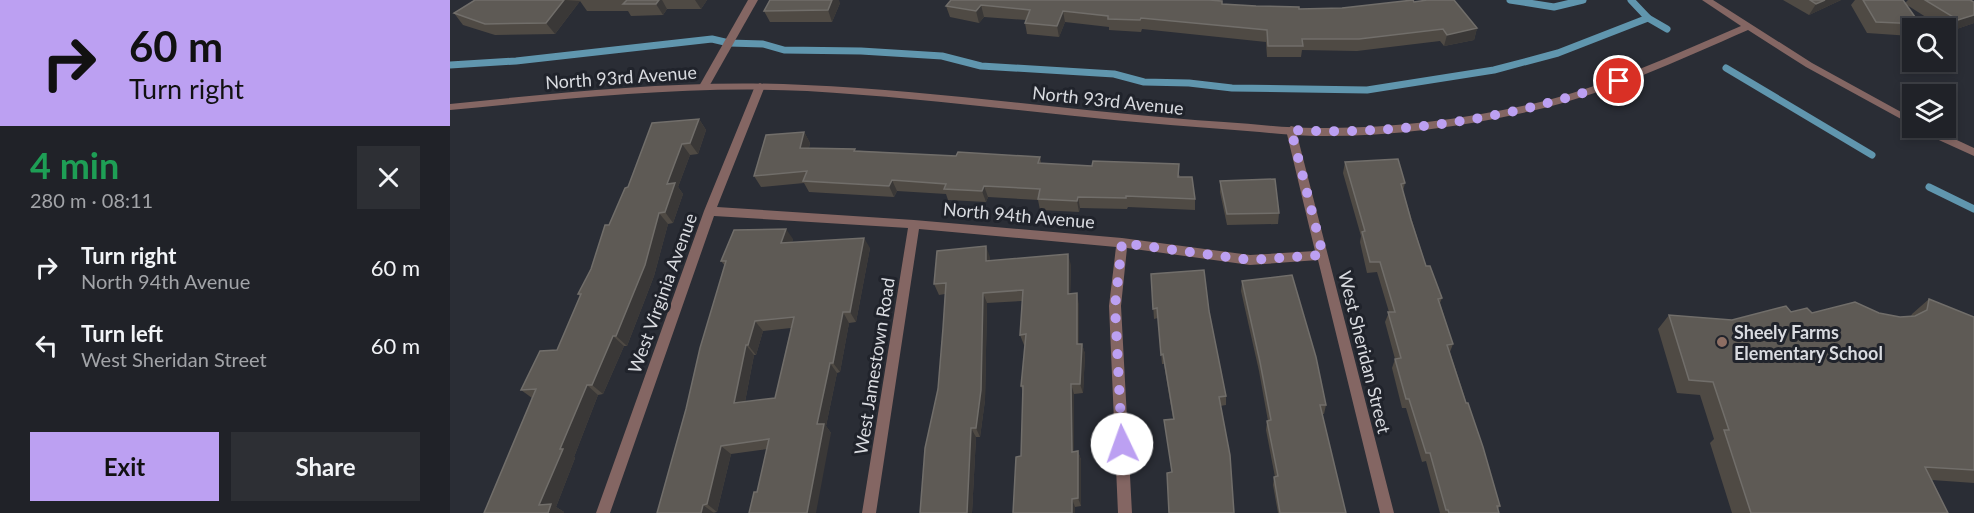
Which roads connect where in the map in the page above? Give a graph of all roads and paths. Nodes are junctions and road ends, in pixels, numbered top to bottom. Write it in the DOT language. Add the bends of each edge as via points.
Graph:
graph roads {
  1 [pos="753,0"];
  2 [pos="1707,0"];
  3 [pos="1747,27"];
  4 [pos="760,86"];
  5 [pos="703,88"];
  6 [pos="450,107"];
  7 [pos="1902,116"];
  8 [pos="1291,130"];
  9 [pos="1944,138"];
  10 [pos="1974,152"];
  11 [pos="710,211"];
  12 [pos="914,224"];
  13 [pos="1122,243"];
  14 [pos="1323,255"];
  15 [pos="603,513"];
  16 [pos="869,513"];
  17 [pos="1125,513"];
  18 [pos="1387,513"];
  1 -- 5 [label="street"];
  2 -- 3 [label="street"];
  3 -- 7 [label="street"];
  3 -- 8 [label="street, North 93rd Avenue" via="1641,73 1533,108 1394,128"];
  4 -- 5 [label="street, North 93rd Avenue"];
  4 -- 8 [label="street, North 93rd Avenue" via="848,90 1162,123"];
  4 -- 11 [label="street, West Virginia Avenue"];
  5 -- 6 [label="street, North 93rd Avenue"];
  8 -- 14 [label="street, West Sheridan Street"];
  9 -- 10 [label="street"];
  11 -- 12 [label="street, North 94th Avenue"];
  11 -- 15 [label="street, West Virginia Avenue"];
  12 -- 13 [label="street, North 94th Avenue"];
  12 -- 16 [label="street, West Jamestown Road"];
  13 -- 14 [label="street, North 94th Avenue" via="1250,260"];
  13 -- 17 [label="street" via="1115,306"];
  14 -- 18 [label="street, West Sheridan Street"];
}
